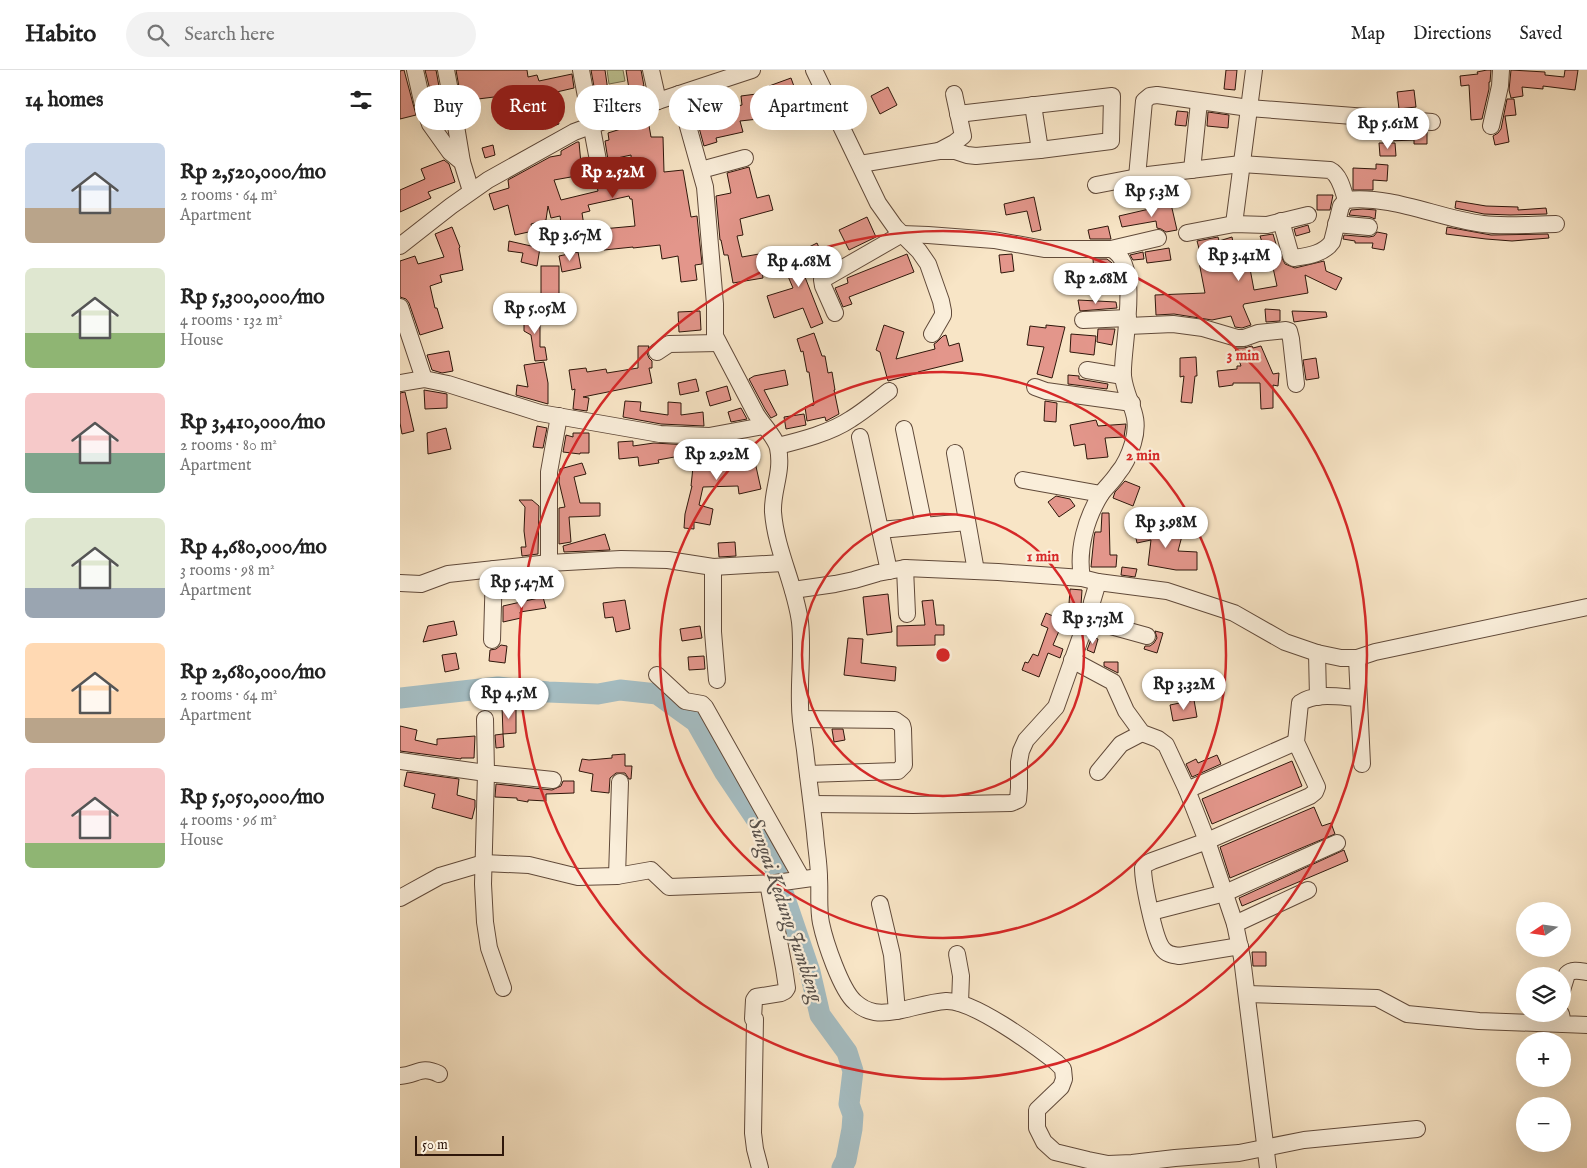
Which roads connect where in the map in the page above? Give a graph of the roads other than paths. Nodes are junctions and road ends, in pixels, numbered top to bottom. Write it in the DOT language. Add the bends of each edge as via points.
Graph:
graph roads {
  1 [pos="415,70"];
  2 [pos="446,70"];
  3 [pos="582,70"];
  4 [pos="651,70"];
  5 [pos="752,70"];
  6 [pos="814,70"];
  7 [pos="1254,70"];
  8 [pos="1501,70"];
  9 [pos="584,85"];
  10 [pos="654,85"];
  11 [pos="707,85"];
  12 [pos="954,94"];
  13 [pos="1199,102"];
  14 [pos="1033,105"];
  15 [pos="1249,108"];
  16 [pos="958,114"];
  17 [pos="1432,122"];
  18 [pos="1491,126"];
  19 [pos="580,130"];
  20 [pos="592,130"];
  21 [pos="690,130"];
  22 [pos="1040,150"];
  23 [pos="939,151"];
  24 [pos="745,158"];
  25 [pos="462,162"];
  26 [pos="860,164"];
  27 [pos="1241,164"];
  28 [pos="701,170"];
  29 [pos="1192,170"];
  30 [pos="600,171"];
  31 [pos="1137,177"];
  32 [pos="1096,186"];
  33 [pos="471,191"];
  34 [pos="1346,200"];
  35 [pos="1308,215"];
  36 [pos="1281,222"];
  37 [pos="1234,224"];
  38 [pos="1336,224"];
  39 [pos="1556,224"];
  40 [pos="1369,227"];
  41 [pos="1187,233"];
  42 [pos="902,234"];
  43 [pos="1158,238"];
  44 [pos="400,246"];
  45 [pos="1111,248"];
  46 [pos="400,307"];
  47 [pos="835,313"];
  48 [pos="1083,320"];
  49 [pos="1128,322"];
  50 [pos="932,334"];
  51 [pos="718,343"];
  52 [pos="657,352"];
  53 [pos="1087,370"];
  54 [pos="1123,376"];
  55 [pos="424,379"];
  56 [pos="400,384"];
  57 [pos="1296,384"];
  58 [pos="1035,388"];
  59 [pos="889,391"];
  60 [pos="1132,403"];
  61 [pos="559,416"];
  62 [pos="763,426"];
  63 [pos="904,429"];
  64 [pos="860,437"];
  65 [pos="778,446"];
  66 [pos="955,453"];
  67 [pos="1023,480"];
  68 [pos="1102,494"];
  69 [pos="967,522"];
  70 [pos="924,526"];
  71 [pos="880,530"];
  72 [pos="549,563"];
  73 [pos="783,563"];
  74 [pos="713,567"];
  75 [pos="494,569"];
  76 [pos="897,569"];
  77 [pos="976,571"];
  78 [pos="1082,578"];
  79 [pos="1098,582"];
  80 [pos="400,583"];
  81 [pos="793,590"];
  82 [pos="1587,607"];
  83 [pos="907,614"];
  84 [pos="1089,620"];
  85 [pos="1147,636"];
  86 [pos="492,640"];
  87 [pos="1317,653"];
  88 [pos="1357,658"];
  89 [pos="1072,660"];
  90 [pos="657,675"];
  91 [pos="717,680"];
  92 [pos="1318,697"];
  93 [pos="1358,698"];
  94 [pos="485,719"];
  95 [pos="801,719"];
  96 [pos="1142,733"];
  97 [pos="1296,742"];
  98 [pos="400,761"];
  99 [pos="1362,764"];
  100 [pos="1098,772"];
  101 [pos="486,774"];
  102 [pos="808,774"];
  103 [pos="554,780"];
  104 [pos="620,782"];
  105 [pos="1187,790"];
  106 [pos="812,804"];
  107 [pos="1207,841"];
  108 [pos="1337,843"];
  109 [pos="484,864"];
  110 [pos="617,876"];
  111 [pos="819,877"];
  112 [pos="799,880"];
  113 [pos="772,883"];
  114 [pos="1308,890"];
  115 [pos="1225,893"];
  116 [pos="400,898"];
  117 [pos="880,904"];
  118 [pos="1151,912"];
  119 [pos="1235,924"];
  120 [pos="1240,946"];
  121 [pos="957,954"];
  122 [pos="1571,971"];
  123 [pos="1587,972"];
  124 [pos="503,988"];
  125 [pos="1247,994"];
  126 [pos="960,1003"];
  127 [pos="897,1011"];
  128 [pos="1516,1021"];
  129 [pos="1571,1021"];
  130 [pos="1587,1025"];
  131 [pos="439,1074"];
  132 [pos="400,1076"];
  133 [pos="1417,1129"];
  134 [pos="1267,1148"];
  135 [pos="1176,1163"];
  136 [pos="760,1168"];
  137 [pos="1268,1168"];
  1 -- 25 [label="street" via="430,124 450,152"];
  2 -- 25 [label="street"];
  3 -- 9 [label="street"];
  4 -- 10 [label="street"];
  5 -- 11 [label="street"];
  6 -- 26 [label="street"];
  7 -- 15 [label="street"];
  8 -- 18 [label="street"];
  12 -- 16 [label="street"];
  13 -- 15 [label="street"];
  13 -- 29 [label="street"];
  13 -- 31 [label="street" via="1157,95 1146,98"];
  14 -- 16 [label="street"];
  14 -- 22 [label="street"];
  14 -- 22 [label="street" via="1112,96 1111,140"];
  15 -- 17 [label="street"];
  15 -- 27 [label="street"];
  16 -- 23 [label="street" via="963,136"];
  19 -- 33 [label="street"];
  20 -- 30 [label="street"];
  21 -- 28 [label="street"];
  22 -- 23 [label="street" via="976,156"];
  23 -- 26 [label="street"];
  24 -- 28 [label="street"];
  25 -- 33 [label="street"];
  26 -- 42 [label="street" via="878,203"];
  27 -- 29 [label="street"];
  27 -- 34 [label="street" via="1330,170 1338,176"];
  27 -- 37 [label="street"];
  28 -- 51 [label="street" via="715,304 714,330"];
  29 -- 31 [label="street"];
  31 -- 32 [label="street"];
  33 -- 44 [label="street"];
  34 -- 38 [label="street"];
  34 -- 39 [label="street" via="1377,200 1484,225"];
  35 -- 36 [label="street"];
  36 -- 37 [label="street"];
  36 -- 38 [label="street" via="1294,258 1326,249 1332,242"];
  37 -- 41 [label="street"];
  38 -- 40 [label="street"];
  42 -- 45 [label="street" via="994,240 1044,249"];
  42 -- 47 [label="street" via="822,280"];
  42 -- 50 [label="street" via="924,258 941,301 943,315"];
  43 -- 45 [label="street"];
  45 -- 49 [label="street" via="1124,266 1129,295"];
  46 -- 55 [label="street"];
  48 -- 49 [label="street"];
  49 -- 54 [label="street"];
  49 -- 57 [label="street" via="1203,328 1237,338 1289,331"];
  51 -- 52 [label="street" via="668,344"];
  51 -- 62 [label="street"];
  53 -- 54 [label="street"];
  54 -- 60 [label="street"];
  55 -- 56 [label="street"];
  55 -- 61 [label="street"];
  58 -- 60 [label="street"];
  59 -- 65 [label="street" via="838,427"];
  60 -- 68 [label="street" via="1137,429 1133,445 1119,473"];
  61 -- 62 [label="street" via="660,434 709,436"];
  61 -- 72 [label="street" via="550,464"];
  62 -- 65 [label="street"];
  63 -- 70 [label="street"];
  64 -- 71 [label="street"];
  65 -- 73 [label="street" via="779,474 773,510"];
  66 -- 69 [label="street"];
  67 -- 68 [label="street"];
  68 -- 78 [label="street" via="1084,535 1080,563"];
  69 -- 70 [label="street"];
  69 -- 77 [label="street"];
  70 -- 71 [label="street"];
  71 -- 76 [label="street"];
  72 -- 74 [label="street" via="621,558 668,560"];
  72 -- 75 [label="street"];
  73 -- 74 [label="street"];
  73 -- 81 [label="street"];
  74 -- 91 [label="street"];
  75 -- 80 [label="street" via="448,574 421,584"];
  75 -- 86 [label="street"];
  76 -- 77 [label="street"];
  76 -- 81 [label="street"];
  76 -- 83 [label="street"];
  77 -- 78 [label="street"];
  78 -- 79 [label="street"];
  79 -- 84 [label="street"];
  79 -- 87 [label="street" via="1168,591 1234,613 1285,642"];
  81 -- 95 [label="street" via="801,634"];
  82 -- 88 [label="street"];
  84 -- 85 [label="street"];
  84 -- 89 [label="street"];
  87 -- 88 [label="street"];
  87 -- 92 [label="street"];
  88 -- 93 [label="street"];
  89 -- 96 [label="street" via="1114,682 1126,712"];
  89 -- 106 [label="street" via="1056,707 1021,750 1016,801"];
  90 -- 112 [label="street" via="685,701 705,707"];
  92 -- 93 [label="street"];
  92 -- 97 [label="street" via="1300,703"];
  93 -- 99 [label="street"];
  94 -- 101 [label="street"];
  95 -- 102 [label="street"];
  95 -- 102 [label="street" via="895,720 903,729 904,765 898,771"];
  96 -- 100 [label="street" via="1121,744"];
  96 -- 105 [label="street" via="1166,744"];
  97 -- 105 [label="street"];
  97 -- 107 [label="street" via="1317,787 1315,792"];
  98 -- 101 [label="street"];
  101 -- 103 [label="street"];
  101 -- 109 [label="street"];
  102 -- 106 [label="street"];
  104 -- 110 [label="street"];
  105 -- 107 [label="street"];
  106 -- 111 [label="street"];
  107 -- 115 [label="street"];
  107 -- 118 [label="street" via="1146,864 1143,873"];
  108 -- 115 [label="street"];
  109 -- 110 [label="street" via="529,865 578,877"];
  109 -- 116 [label="street" via="440,876"];
  109 -- 124 [label="street" via="488,948"];
  110 -- 113 [label="street" via="651,870 669,887"];
  111 -- 112 [label="street"];
  111 -- 127 [label="street" via="821,923 849,996 873,1013"];
  112 -- 113 [label="street"];
  113 -- 136 [label="street" via="787,988 754,1000 754,1133"];
  114 -- 119 [label="street"];
  115 -- 118 [label="street"];
  115 -- 119 [label="street"];
  117 -- 127 [label="street" via="892,955"];
  118 -- 120 [label="street" via="1158,941 1162,950 1170,955"];
  119 -- 120 [label="street"];
  120 -- 125 [label="street"];
  121 -- 126 [label="street" via="961,976"];
  122 -- 123 [label="street"];
  125 -- 128 [label="street" via="1377,998 1406,1014 1479,1022"];
  125 -- 134 [label="street"];
  126 -- 127 [label="street" via="947,1001"];
  126 -- 135 [label="street" via="998,1021 1063,1069 1061,1087 1037,1110 1037,1128 1044,1142 1055,1152 1108,1164"];
  129 -- 130 [label="street"];
  131 -- 132 [label="street" via="423,1069"];
  133 -- 134 [label="street" via="1304,1140"];
  134 -- 135 [label="street"];
  134 -- 137 [label="street"];
}
